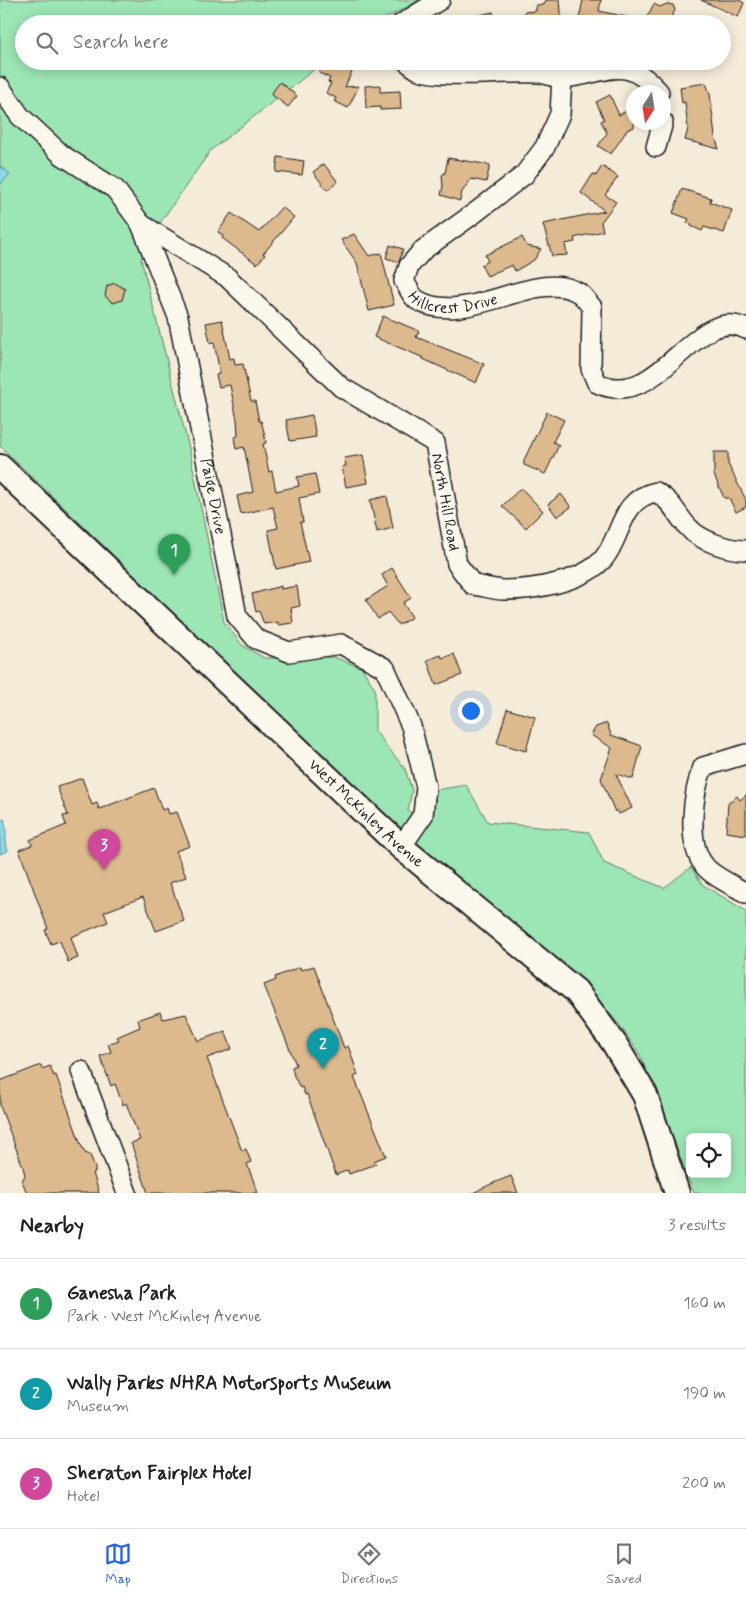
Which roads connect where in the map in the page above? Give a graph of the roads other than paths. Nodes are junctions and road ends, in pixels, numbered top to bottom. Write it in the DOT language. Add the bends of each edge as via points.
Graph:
graph roads {
  1 [pos="440,0"];
  2 [pos="416,15"];
  3 [pos="419,70"];
  4 [pos="606,70"];
  5 [pos="633,70"];
  6 [pos="562,78"];
  7 [pos="653,85"];
  8 [pos="0,87"];
  9 [pos="661,130"];
  10 [pos="656,147"];
  11 [pos="141,224"];
  12 [pos="746,329"];
  13 [pos="0,467"];
  14 [pos="746,550"];
  15 [pos="746,754"];
  16 [pos="401,847"];
  17 [pos="746,893"];
  18 [pos="81,1071"];
  19 [pos="127,1193"];
  20 [pos="678,1193"];
  1 -- 2 [label="street"];
  3 -- 6 [label="street" via="540,73"];
  4 -- 6 [label="street"];
  5 -- 7 [label="street"];
  6 -- 12 [label="street, Hillcrest Drive" via="560,114 545,148 524,175 423,250 409,266 404,282 416,300 437,307 468,305 486,303 542,286 565,287 580,293 592,308 591,369 597,383 610,389 628,389 652,377 700,336 722,325"];
  8 -- 11 [label="street, Paige Drive" via="20,116 62,155 115,189"];
  9 -- 10 [label="street"];
  11 -- 14 [label="street, North Hill Road" via="227,277 341,387 435,443 457,564 473,584 503,590 561,582 588,572 604,558 631,506 642,495 656,492 669,500 688,528 711,542"];
  11 -- 16 [label="street, Paige Drive" via="178,317 238,616 256,639 290,652 341,644 385,668 411,726 426,787 423,815"];
  13 -- 16 [label="main road, West McKinley Avenue"];
  15 -- 17 [label="street" via="703,767 695,787 694,841 704,866"];
  16 -- 20 [label="main road, West McKinley Avenue" via="576,991 614,1043 645,1095"];
  18 -- 19 [label="street"];
}
